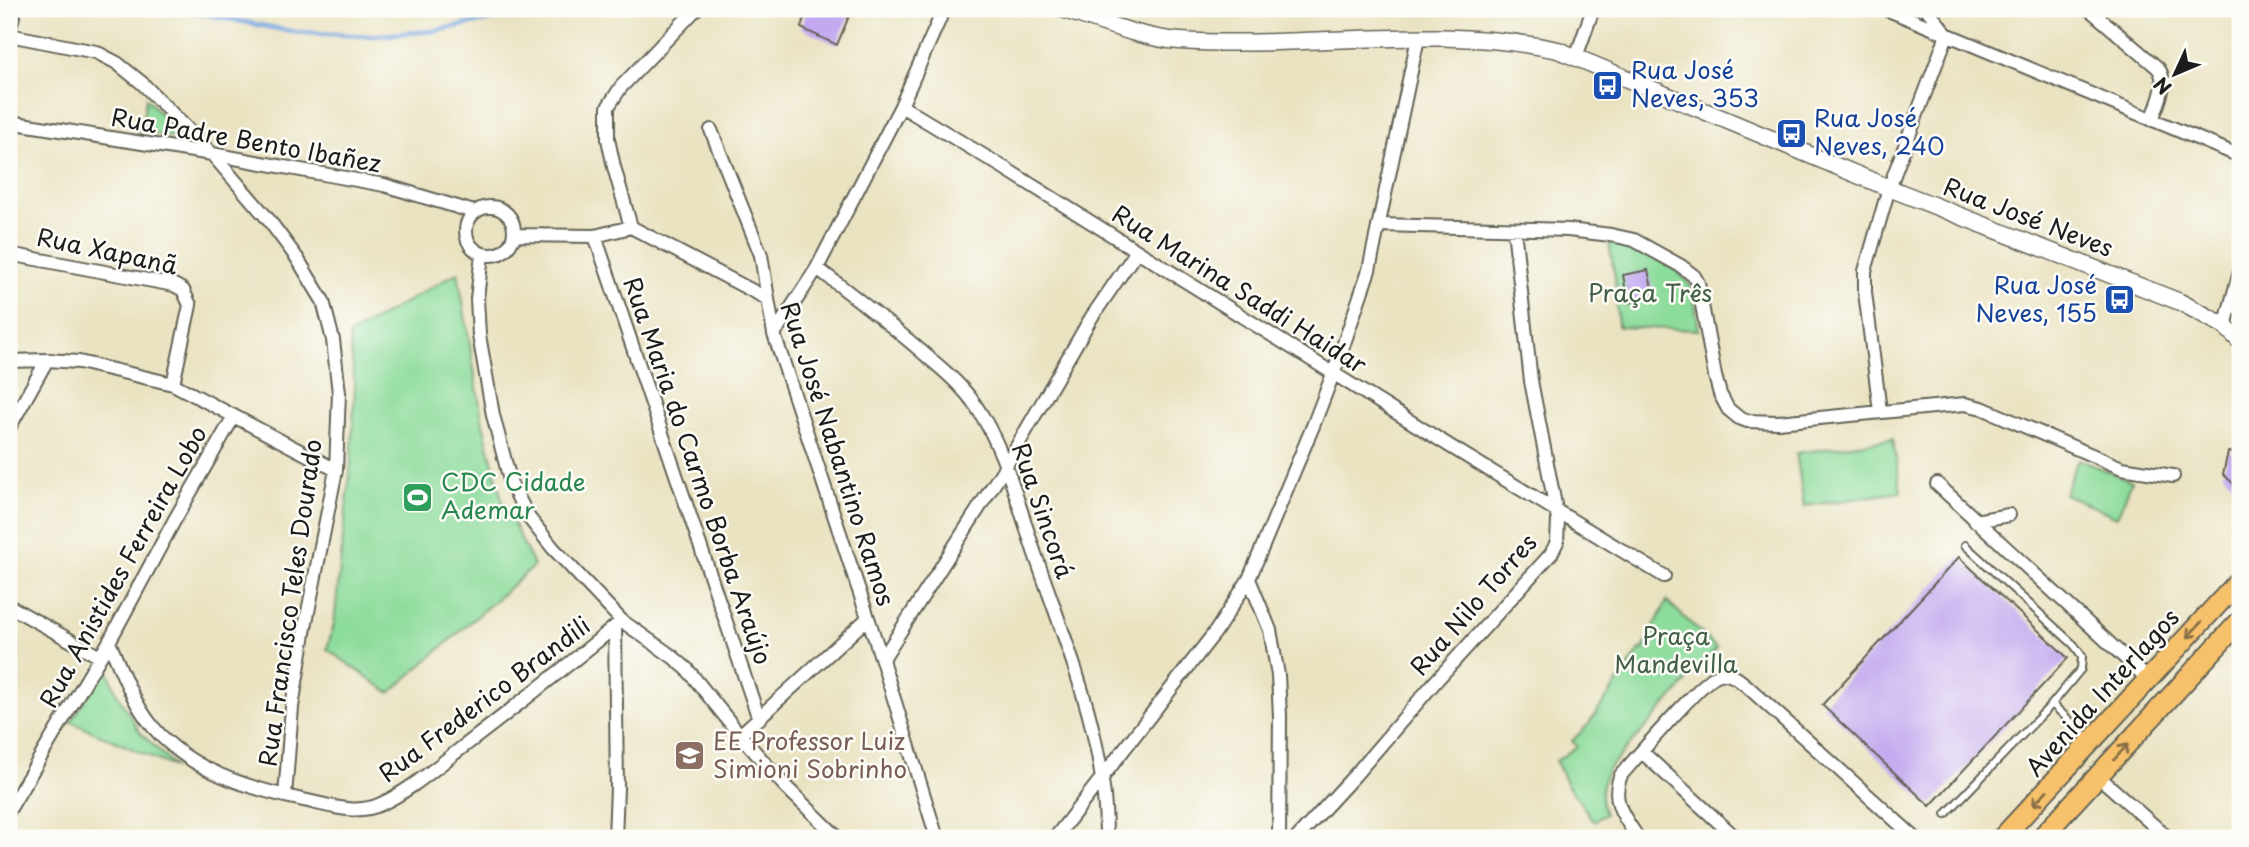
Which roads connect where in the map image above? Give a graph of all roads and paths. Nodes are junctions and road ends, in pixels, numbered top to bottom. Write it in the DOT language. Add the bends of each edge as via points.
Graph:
graph roads {
  1 [pos="15,9"];
  2 [pos="696,9"];
  3 [pos="944,9"];
  4 [pos="1062,9"];
  5 [pos="1593,9"];
  6 [pos="1886,9"];
  7 [pos="1927,9"];
  8 [pos="2092,10"];
  9 [pos="9,33"];
  10 [pos="1947,35"];
  11 [pos="1418,38"];
  12 [pos="1576,57"];
  13 [pos="901,106"];
  14 [pos="2152,120"];
  15 [pos="9,122"];
  16 [pos="711,130"];
  17 [pos="212,154"];
  18 [pos="2240,156"];
  19 [pos="1889,188"];
  20 [pos="474,212"];
  21 [pos="1380,225"];
  22 [pos="631,227"];
  23 [pos="1514,229"];
  24 [pos="515,235"];
  25 [pos="595,236"];
  26 [pos="1137,251"];
  27 [pos="9,254"];
  28 [pos="482,254"];
  29 [pos="817,268"];
  30 [pos="2240,271"];
  31 [pos="768,299"];
  32 [pos="2225,326"];
  33 [pos="775,334"];
  34 [pos="2240,341"];
  35 [pos="47,360"];
  36 [pos="9,361"];
  37 [pos="1334,373"];
  38 [pos="173,384"];
  39 [pos="1880,411"];
  40 [pos="234,416"];
  41 [pos="9,428"];
  42 [pos="1005,467"];
  43 [pos="336,470"];
  44 [pos="2174,476"];
  45 [pos="1937,484"];
  46 [pos="1555,509"];
  47 [pos="2009,515"];
  48 [pos="1975,521"];
  49 [pos="1965,545"];
  50 [pos="1664,576"];
  51 [pos="1249,579"];
  52 [pos="2240,580"];
  53 [pos="9,606"];
  54 [pos="867,619"];
  55 [pos="2240,621"];
  56 [pos="618,624"];
  57 [pos="109,642"];
  58 [pos="100,657"];
  59 [pos="882,660"];
  60 [pos="2148,679"];
  61 [pos="2053,704"];
  62 [pos="759,719"];
  63 [pos="740,735"];
  64 [pos="2092,742"];
  65 [pos="1642,752"];
  66 [pos="1103,775"];
  67 [pos="2099,777"];
  68 [pos="285,796"];
  69 [pos="9,810"];
  70 [pos="1946,814"];
  71 [pos="2160,836"];
  72 [pos="615,838"];
  73 [pos="838,838"];
  74 [pos="937,838"];
  75 [pos="1055,838"];
  76 [pos="1106,838"];
  77 [pos="1279,838"];
  78 [pos="1297,838"];
  79 [pos="1638,838"];
  80 [pos="1735,838"];
  81 [pos="1915,838"];
  82 [pos="2002,838"];
  83 [pos="2041,838"];
  1 -- 9 [label="street"];
  2 -- 22 [label="street" via="621,87 608,107 614,167"];
  3 -- 13 [label="street"];
  4 -- 11 [label="street, Rua José Neves" via="1178,41"];
  5 -- 12 [label="street"];
  6 -- 10 [label="street"];
  7 -- 10 [label="street"];
  8 -- 14 [label="street" via="2163,75 2165,82"];
  9 -- 17 [label="street, Rua Francisco Teles Dourado" via="96,52 117,63"];
  10 -- 14 [label="street"];
  10 -- 19 [label="street"];
  11 -- 12 [label="street, Rua José Neves" via="1519,42"];
  11 -- 21 [label="street"];
  12 -- 19 [label="street, Rua José Neves"];
  13 -- 26 [label="street, Rua Marina Saddi Haidar"];
  13 -- 29 [label="street"];
  14 -- 18 [label="street"];
  15 -- 17 [label="street, Rua Padre Bento Ibañez"];
  16 -- 31 [label="street" via="761,255"];
  17 -- 20 [label="street, Rua Padre Bento Ibañez" via="384,185"];
  17 -- 43 [label="street, Rua Francisco Teles Dourado" via="268,219 323,301 334,340 339,393"];
  19 -- 32 [label="street, Rua José Neves" via="2180,302"];
  19 -- 39 [label="street" via="1865,271"];
  20 -- 24 [label="street" via="498,208 512,219"];
  20 -- 28 [label="street" via="466,235 474,250"];
  21 -- 23 [label="street"];
  21 -- 37 [label="street"];
  22 -- 25 [label="street"];
  22 -- 31 [label="street, Rua José Nabantino Ramos"];
  23 -- 39 [label="street" via="1629,238 1694,276 1718,387 1728,409 1739,418 1757,423"];
  23 -- 46 [label="street, Rua Nilo Torres" via="1531,382"];
  24 -- 25 [label="street"];
  24 -- 28 [label="street" via="506,250"];
  25 -- 62 [label="street, Rua Maria do Carmo Borba Araújo"];
  26 -- 37 [label="street, Rua Marina Saddi Haidar"];
  26 -- 42 [label="street" via="1091,318"];
  27 -- 38 [label="street, Rua Xapanã" via="183,290 190,305"];
  28 -- 56 [label="street" via="479,335 511,484 529,518"];
  29 -- 33 [label="street"];
  29 -- 42 [label="street, Rua Sincorá" via="951,377 987,424"];
  30 -- 32 [label="street"];
  31 -- 33 [label="street, Rua José Nabantino Ramos"];
  32 -- 34 [label="street, Rua José Neves"];
  33 -- 54 [label="street, Rua José Nabantino Ramos"];
  35 -- 36 [label="street"];
  35 -- 38 [label="street" via="103,366"];
  35 -- 41 [label="street"];
  37 -- 46 [label="street, Rua Marina Saddi Haidar"];
  37 -- 51 [label="street"];
  38 -- 40 [label="street"];
  39 -- 44 [label="street" via="1973,406 2122,468"];
  40 -- 43 [label="street"];
  40 -- 57 [label="street, Rua Anistides Ferreira Lobo"];
  42 -- 59 [label="street"];
  42 -- 66 [label="street, Rua Sincorá" via="1089,713"];
  43 -- 68 [label="street, Rua Francisco Teles Dourado" via="292,707"];
  45 -- 48 [label="street"];
  46 -- 50 [label="street, Rua Marina Saddi Haidar"];
  46 -- 78 [label="street, Rua Nilo Torres" via="1557,542 1551,554"];
  47 -- 48 [label="street"];
  48 -- 60 [label="street"];
  49 -- 61 [label="lane" via="2082,656 2081,669"];
  51 -- 66 [label="street" via="1216,631"];
  51 -- 77 [label="street" via="1270,630 1276,662"];
  52 -- 60 [label="main road, Avenida Interlagos, one-way"];
  53 -- 58 [label="street"];
  54 -- 59 [label="street, Rua José Nabantino Ramos"];
  54 -- 62 [label="street"];
  67 -- 55 [label="main road, one-way"];
  56 -- 63 [label="street" via="687,669"];
  56 -- 68 [label="street, Rua Frederico Brandili" via="484,731 379,805 351,810"];
  56 -- 72 [label="street"];
  57 -- 58 [label="street, Rua Anistides Ferreira Lobo"];
  57 -- 68 [label="street, Rua Frederico Brandili" via="151,725 174,749 215,774"];
  58 -- 69 [label="street, Rua Anistides Ferreira Lobo"];
  59 -- 74 [label="street, Rua José Nabantino Ramos"];
  60 -- 64 [label="main road, Avenida Interlagos"];
  61 -- 64 [label="lane"];
  61 -- 70 [label="lane"];
  62 -- 63 [label="street"];
  63 -- 73 [label="street"];
  64 -- 82 [label="main road, Avenida Interlagos, one-way"];
  65 -- 79 [label="street" via="1621,775 1616,792 1619,807"];
  65 -- 80 [label="street"];
  65 -- 81 [label="street" via="1697,692 1716,675 1729,674"];
  66 -- 75 [label="street"];
  66 -- 76 [label="street, Rua Sincorá"];
  67 -- 71 [label="street"];
  67 -- 83 [label="main road"];
}
